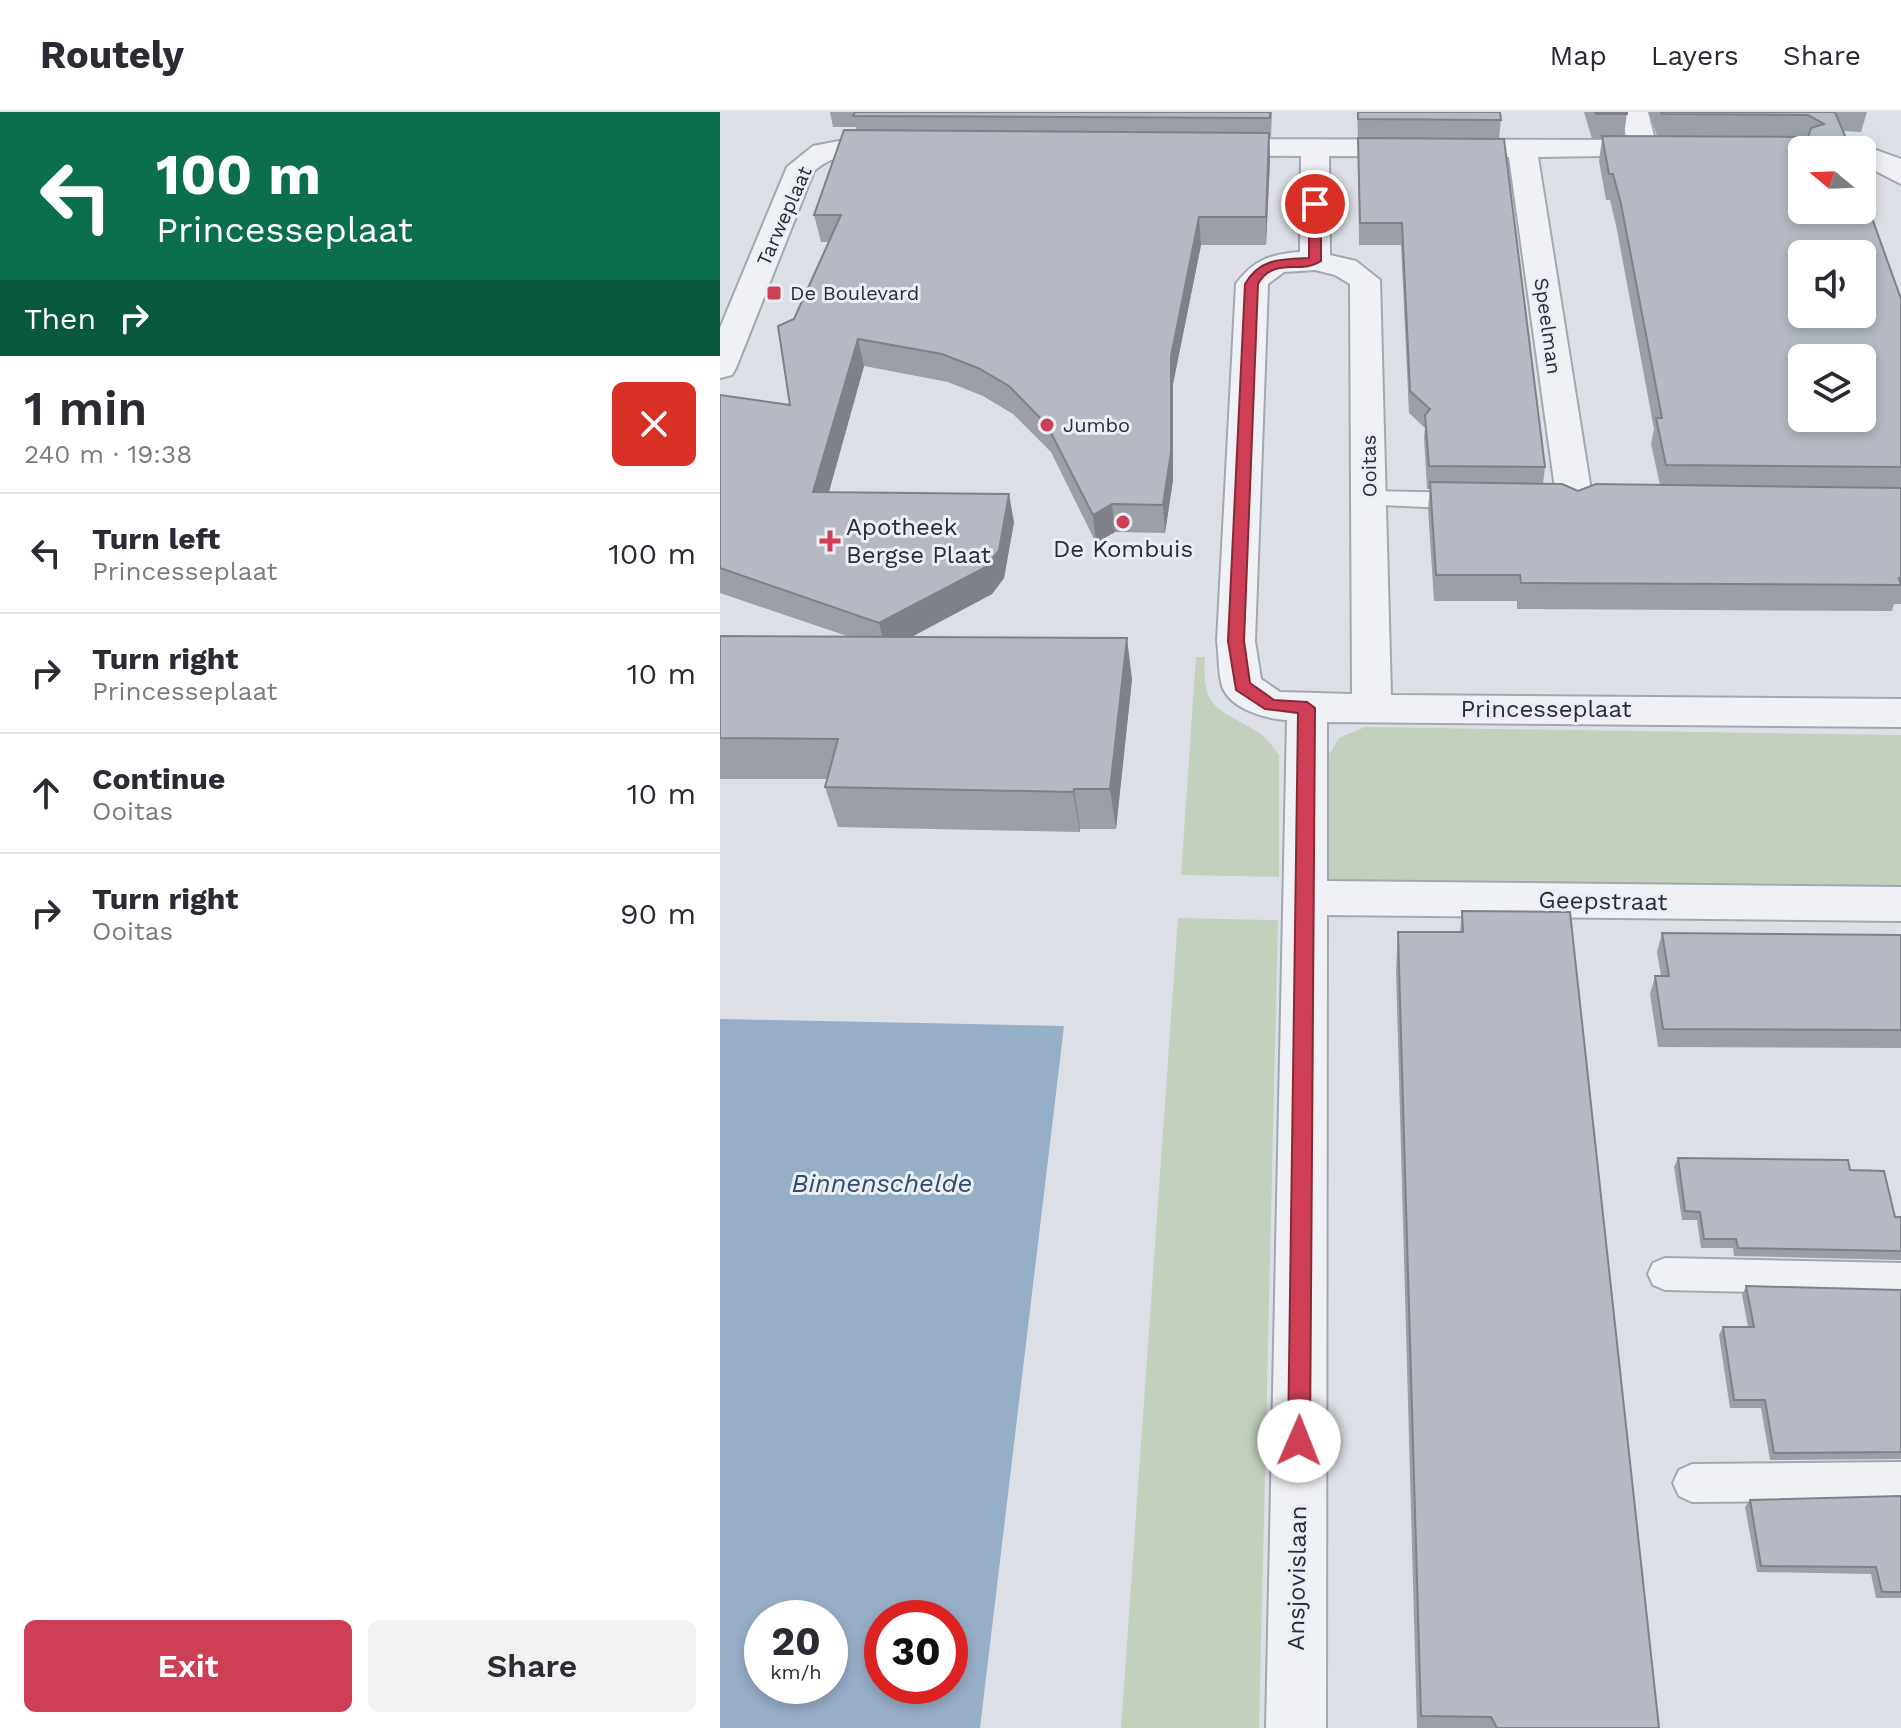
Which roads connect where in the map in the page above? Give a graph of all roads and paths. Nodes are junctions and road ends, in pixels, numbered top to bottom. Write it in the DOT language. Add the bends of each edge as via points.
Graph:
graph roads {
  1 [pos="1634,112"];
  2 [pos="933,146"];
  3 [pos="1184,147"];
  4 [pos="1315,148"];
  5 [pos="1522,148"];
  6 [pos="1643,149"];
  7 [pos="1690,149"];
  8 [pos="1876,160"];
  9 [pos="1901,175"];
  10 [pos="1315,261"];
  11 [pos="738,310"];
  12 [pos="720,368"];
  13 [pos="1370,499"];
  14 [pos="1496,502"];
  15 [pos="1574,503"];
  16 [pos="1236,641"];
  17 [pos="1372,707"];
  18 [pos="1307,708"];
  19 [pos="1901,713"];
  20 [pos="1306,898"];
  21 [pos="1901,904"];
  22 [pos="1665,1274"];
  23 [pos="1901,1279"];
  24 [pos="1901,1481"];
  25 [pos="1692,1483"];
  26 [pos="1296,1728"];
  1 -- 6 [label="street"];
  2 -- 11 [label="street, Tarweplaat" via="842,146 815,153 801,167"];
  3 -- 4 [label="street"];
  4 -- 5 [label="street"];
  4 -- 10 [label="street"];
  5 -- 6 [label="street"];
  5 -- 15 [label="street, Speelman"];
  6 -- 7 [label="street"];
  8 -- 9 [label="street"];
  10 -- 13 [label="street, Ooitas" via="1345,268 1365,280"];
  10 -- 16 [label="street, Ooitas" via="1274,263 1258,272 1252,284"];
  11 -- 12 [label="street"];
  13 -- 14 [label="lane"];
  13 -- 17 [label="street, Ooitas"];
  16 -- 18 [label="street, Princesseplaat" via="1242,686 1271,705"];
  17 -- 18 [label="street, Princesseplaat"];
  17 -- 19 [label="street, Princesseplaat"];
  18 -- 20 [label="street, Ansjovislaan"];
  20 -- 21 [label="street, Geepstraat"];
  20 -- 26 [label="street, Ansjovislaan"];
  22 -- 23 [label="lane"];
  24 -- 25 [label="lane"];
}
